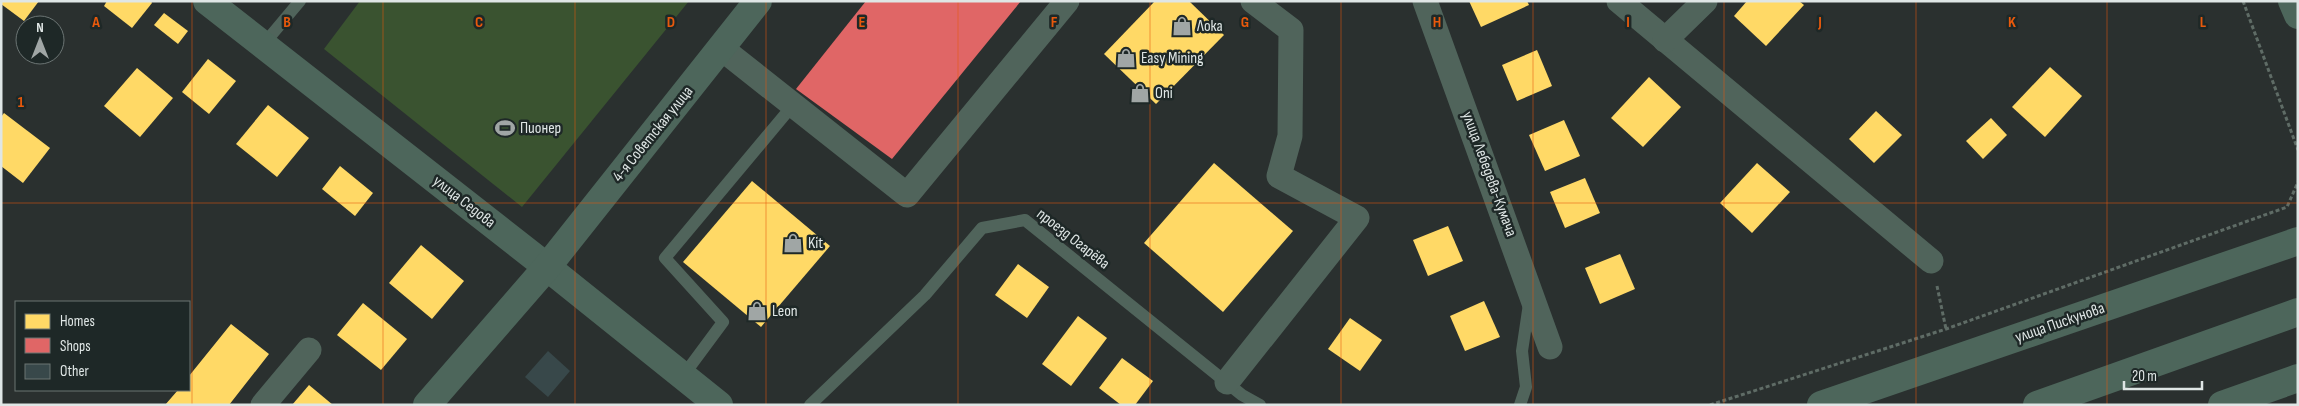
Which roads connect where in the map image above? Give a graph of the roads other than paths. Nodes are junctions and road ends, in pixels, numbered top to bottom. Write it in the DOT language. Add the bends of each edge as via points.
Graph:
graph roads {
  1 [pos="207,1"];
  2 [pos="300,1"];
  3 [pos="758,1"];
  4 [pos="1067,1"];
  5 [pos="1253,1"];
  6 [pos="1425,1"];
  7 [pos="1619,1"];
  8 [pos="1705,1"];
  9 [pos="2292,1"];
  10 [pos="2298,15"];
  11 [pos="1665,40"];
  12 [pos="264,45"];
  13 [pos="721,48"];
  14 [pos="793,105"];
  15 [pos="2298,241"];
  16 [pos="1931,261"];
  17 [pos="547,267"];
  18 [pos="1532,291"];
  19 [pos="2298,312"];
  20 [pos="1550,347"];
  21 [pos="308,350"];
  22 [pos="683,376"];
  23 [pos="2298,378"];
  24 [pos="1227,382"];
  25 [pos="263,405"];
  26 [pos="427,405"];
  27 [pos="719,405"];
  28 [pos="810,405"];
  29 [pos="1260,405"];
  30 [pos="1520,405"];
  31 [pos="1821,405"];
  32 [pos="2037,405"];
  33 [pos="2222,405"];
  1 -- 12 [label="main road, улица Седова"];
  2 -- 12 [label="lane"];
  3 -- 13 [label="main road, 4-я Советская улица"];
  4 -- 14 [label="street" via="907,195"];
  5 -- 24 [label="street" via="1291,30 1290,136 1279,176 1356,218"];
  6 -- 18 [label="street, улица Лебедева-Кумача"];
  7 -- 11 [label="street"];
  8 -- 11 [label="street"];
  9 -- 10 [label="main road"];
  11 -- 16 [label="street"];
  12 -- 17 [label="main road, улица Седова"];
  13 -- 14 [label="street"];
  13 -- 17 [label="main road, 4-я Советская улица"];
  14 -- 22 [label="lane" via="665,258 723,322"];
  15 -- 31 [label="main road, улица Пискунова"];
  17 -- 22 [label="main road, улица Седова"];
  17 -- 26 [label="main road, 4-я Советская улица"];
  18 -- 20 [label="street, улица Лебедева-Кумача"];
  18 -- 30 [label="lane" via="1522,351 1526,387"];
  19 -- 32 [label="main road"];
  21 -- 25 [label="street"];
  22 -- 27 [label="main road, улица Седова"];
  23 -- 33 [label="main road"];
  24 -- 28 [label="lane, проезд Огарёва" via="1025,220 982,228 925,295"];
  24 -- 29 [label="lane, проезд Огарёва"];
}
